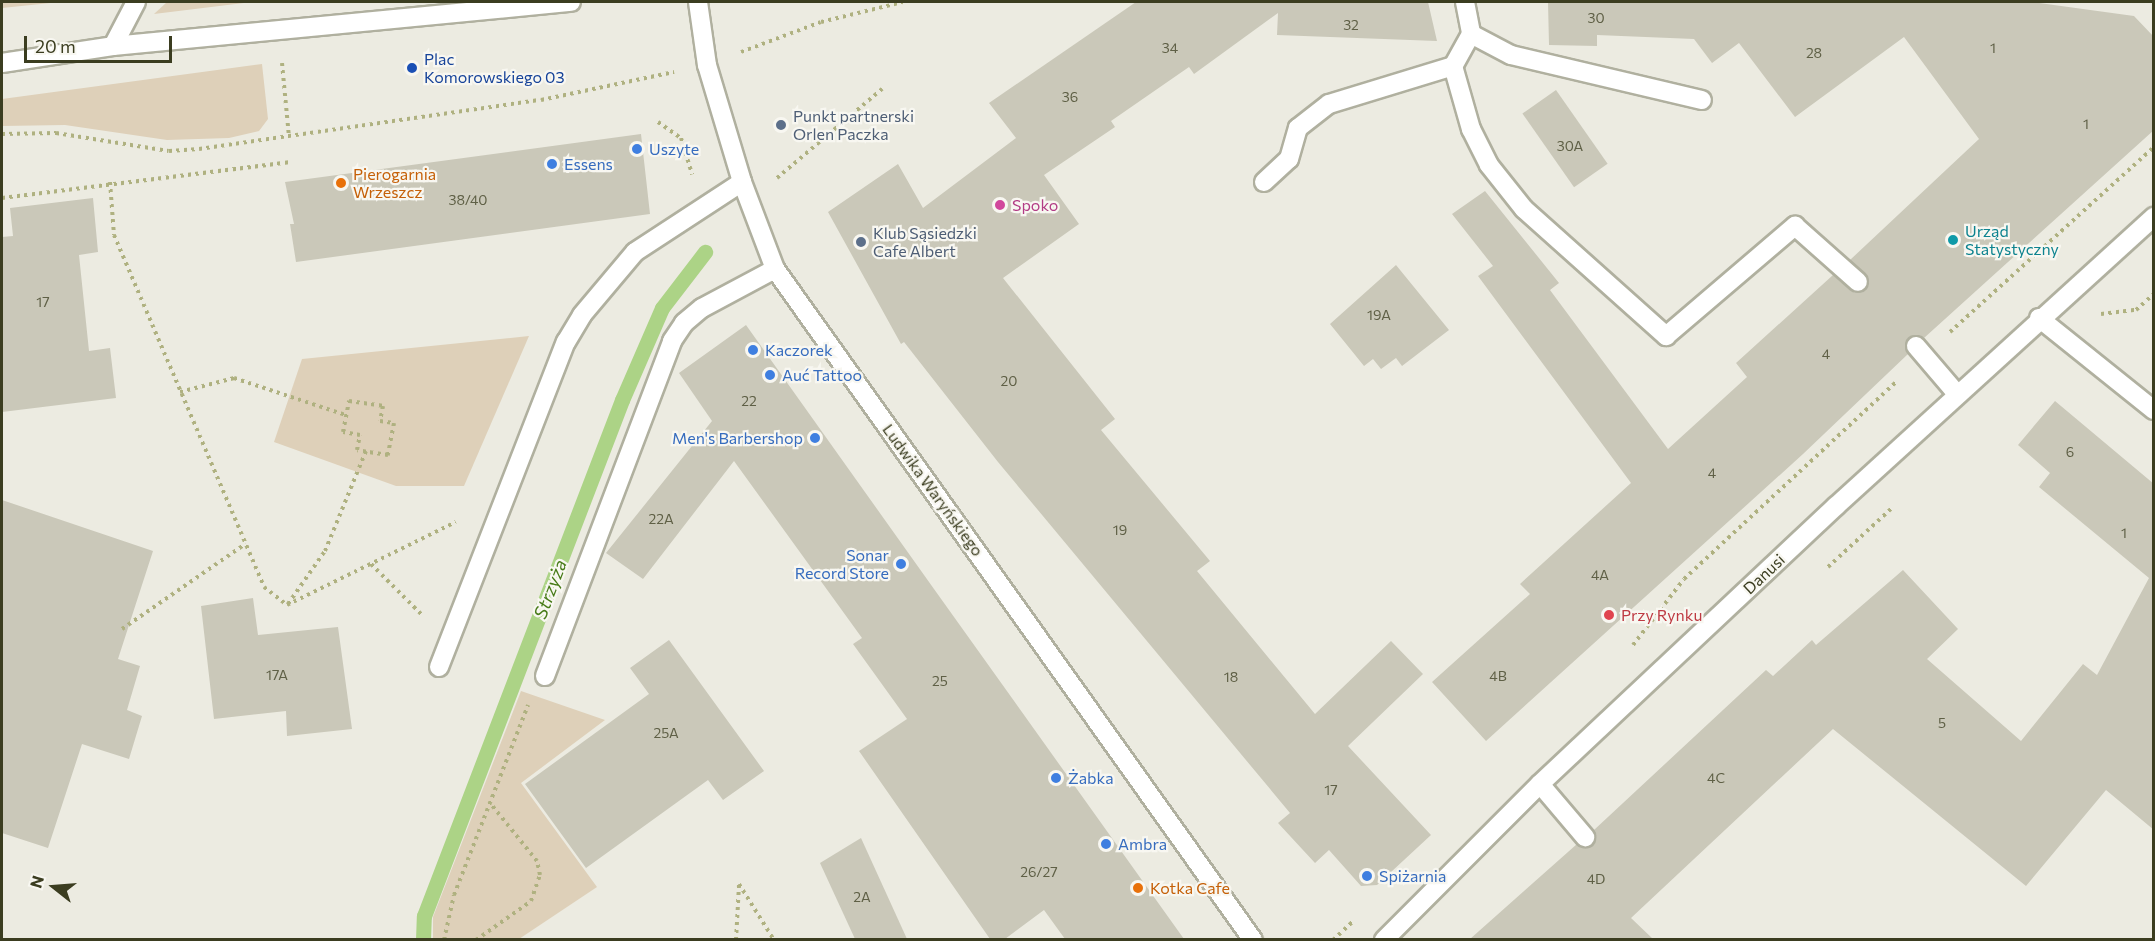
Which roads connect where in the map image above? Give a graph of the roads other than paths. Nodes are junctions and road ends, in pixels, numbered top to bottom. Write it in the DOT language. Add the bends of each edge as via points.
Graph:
graph roads {
  1 [pos="136,2"];
  2 [pos="571,2"];
  3 [pos="698,2"];
  4 [pos="1465,2"];
  5 [pos="1471,34"];
  6 [pos="112,45"];
  7 [pos="2,63"];
  8 [pos="1453,66"];
  9 [pos="1702,100"];
  10 [pos="742,182"];
  11 [pos="1264,182"];
  12 [pos="2154,217"];
  13 [pos="775,269"];
  14 [pos="1858,282"];
  15 [pos="2039,318"];
  16 [pos="1920,351"];
  17 [pos="1957,394"];
  18 [pos="2154,410"];
  19 [pos="439,668"];
  20 [pos="545,676"];
  21 [pos="1540,784"];
  22 [pos="1585,837"];
  23 [pos="1253,939"];
  24 [pos="1384,939"];
  1 -- 6 [label="street"];
  2 -- 6 [label="street"];
  3 -- 10 [label="street, Ludwika Waryńskiego" via="707,65"];
  4 -- 5 [label="street"];
  5 -- 8 [label="street"];
  5 -- 9 [label="street" via="1511,55"];
  6 -- 7 [label="street"];
  8 -- 11 [label="street" via="1329,104 1298,128 1289,159"];
  8 -- 14 [label="street" via="1471,129 1489,165 1517,200 1665,336 1795,226"];
  10 -- 13 [label="street, Ludwika Waryńskiego"];
  10 -- 19 [label="street" via="635,252 582,315 566,342"];
  12 -- 15 [label="street, Danusi"];
  13 -- 20 [label="street" via="702,308 684,323 672,341"];
  13 -- 23 [label="street, Ludwika Waryńskiego"];
  15 -- 17 [label="street, Danusi"];
  15 -- 18 [label="street"];
  16 -- 17 [label="street"];
  17 -- 21 [label="street, Danusi"];
  21 -- 22 [label="street"];
  21 -- 24 [label="street, Danusi"];
}
